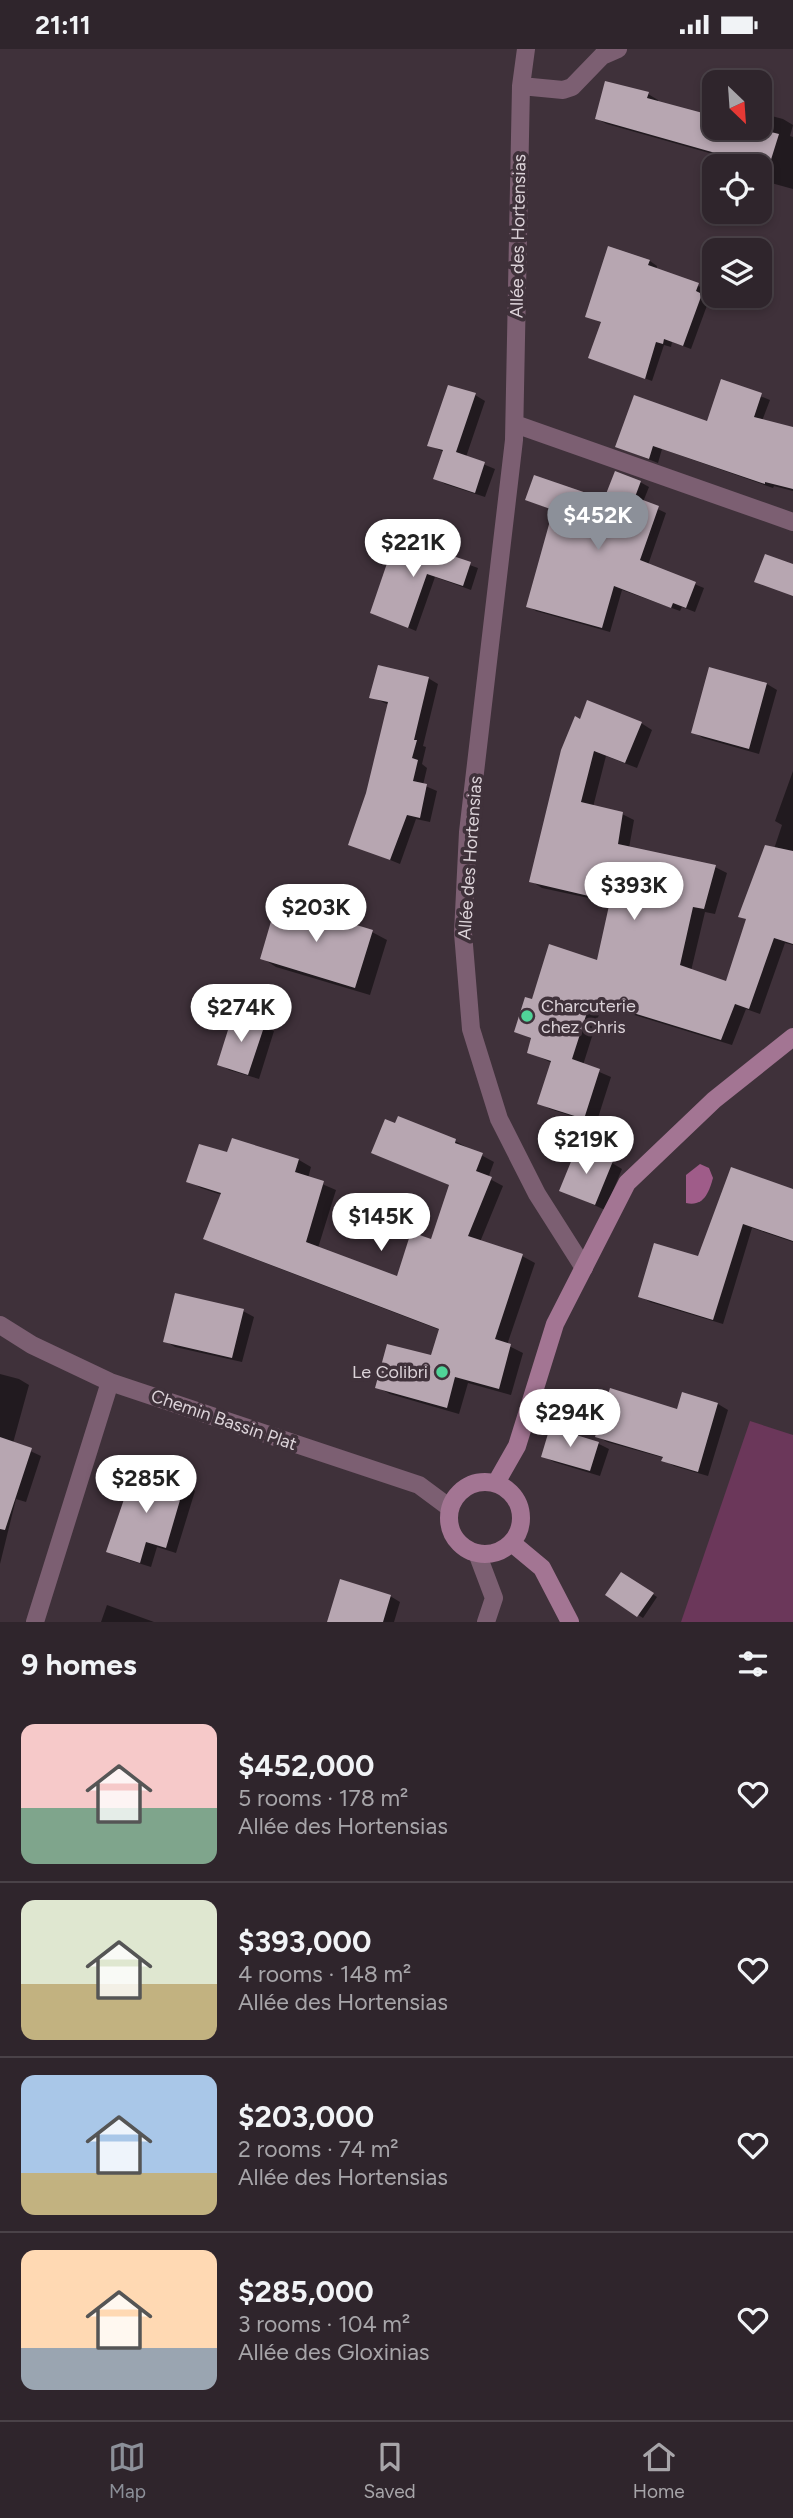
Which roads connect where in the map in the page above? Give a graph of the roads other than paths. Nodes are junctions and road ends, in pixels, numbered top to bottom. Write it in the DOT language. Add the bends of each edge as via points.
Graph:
graph roads {
  1 [pos="526,49"];
  2 [pos="618,49"];
  3 [pos="520,86"];
  4 [pos="515,424"];
  5 [pos="793,521"];
  6 [pos="793,1038"];
  7 [pos="584,1268"];
  8 [pos="0,1325"];
  9 [pos="110,1383"];
  10 [pos="496,1483"];
  11 [pos="450,1508"];
  12 [pos="512,1543"];
  13 [pos="477,1553"];
  14 [pos="35,1622"];
  15 [pos="486,1622"];
  16 [pos="570,1622"];
  1 -- 3 [label="street, Allée des Hortensias"];
  2 -- 3 [label="street" via="602,56 572,87"];
  3 -- 4 [label="street, Allée des Hortensias"];
  4 -- 5 [label="street"];
  4 -- 7 [label="street, Allée des Hortensias" via="468,832 463,933 471,1029 499,1119 537,1194"];
  6 -- 7 [label="street" via="714,1100 627,1183"];
  7 -- 10 [label="street" via="555,1324 517,1446"];
  8 -- 9 [label="street, Chemin Bassin Plat"];
  9 -- 11 [label="street, Chemin Bassin Plat" via="419,1485"];
  9 -- 14 [label="street"];
  10 -- 11 [label="street" via="463,1489"];
  10 -- 12 [label="street" via="515,1497 520,1508 522,1521"];
  11 -- 13 [label="street" via="451,1531 466,1549"];
  12 -- 13 [label="street" via="496,1553"];
  12 -- 16 [label="street" via="542,1568"];
  13 -- 15 [label="street" via="494,1598"];
}
